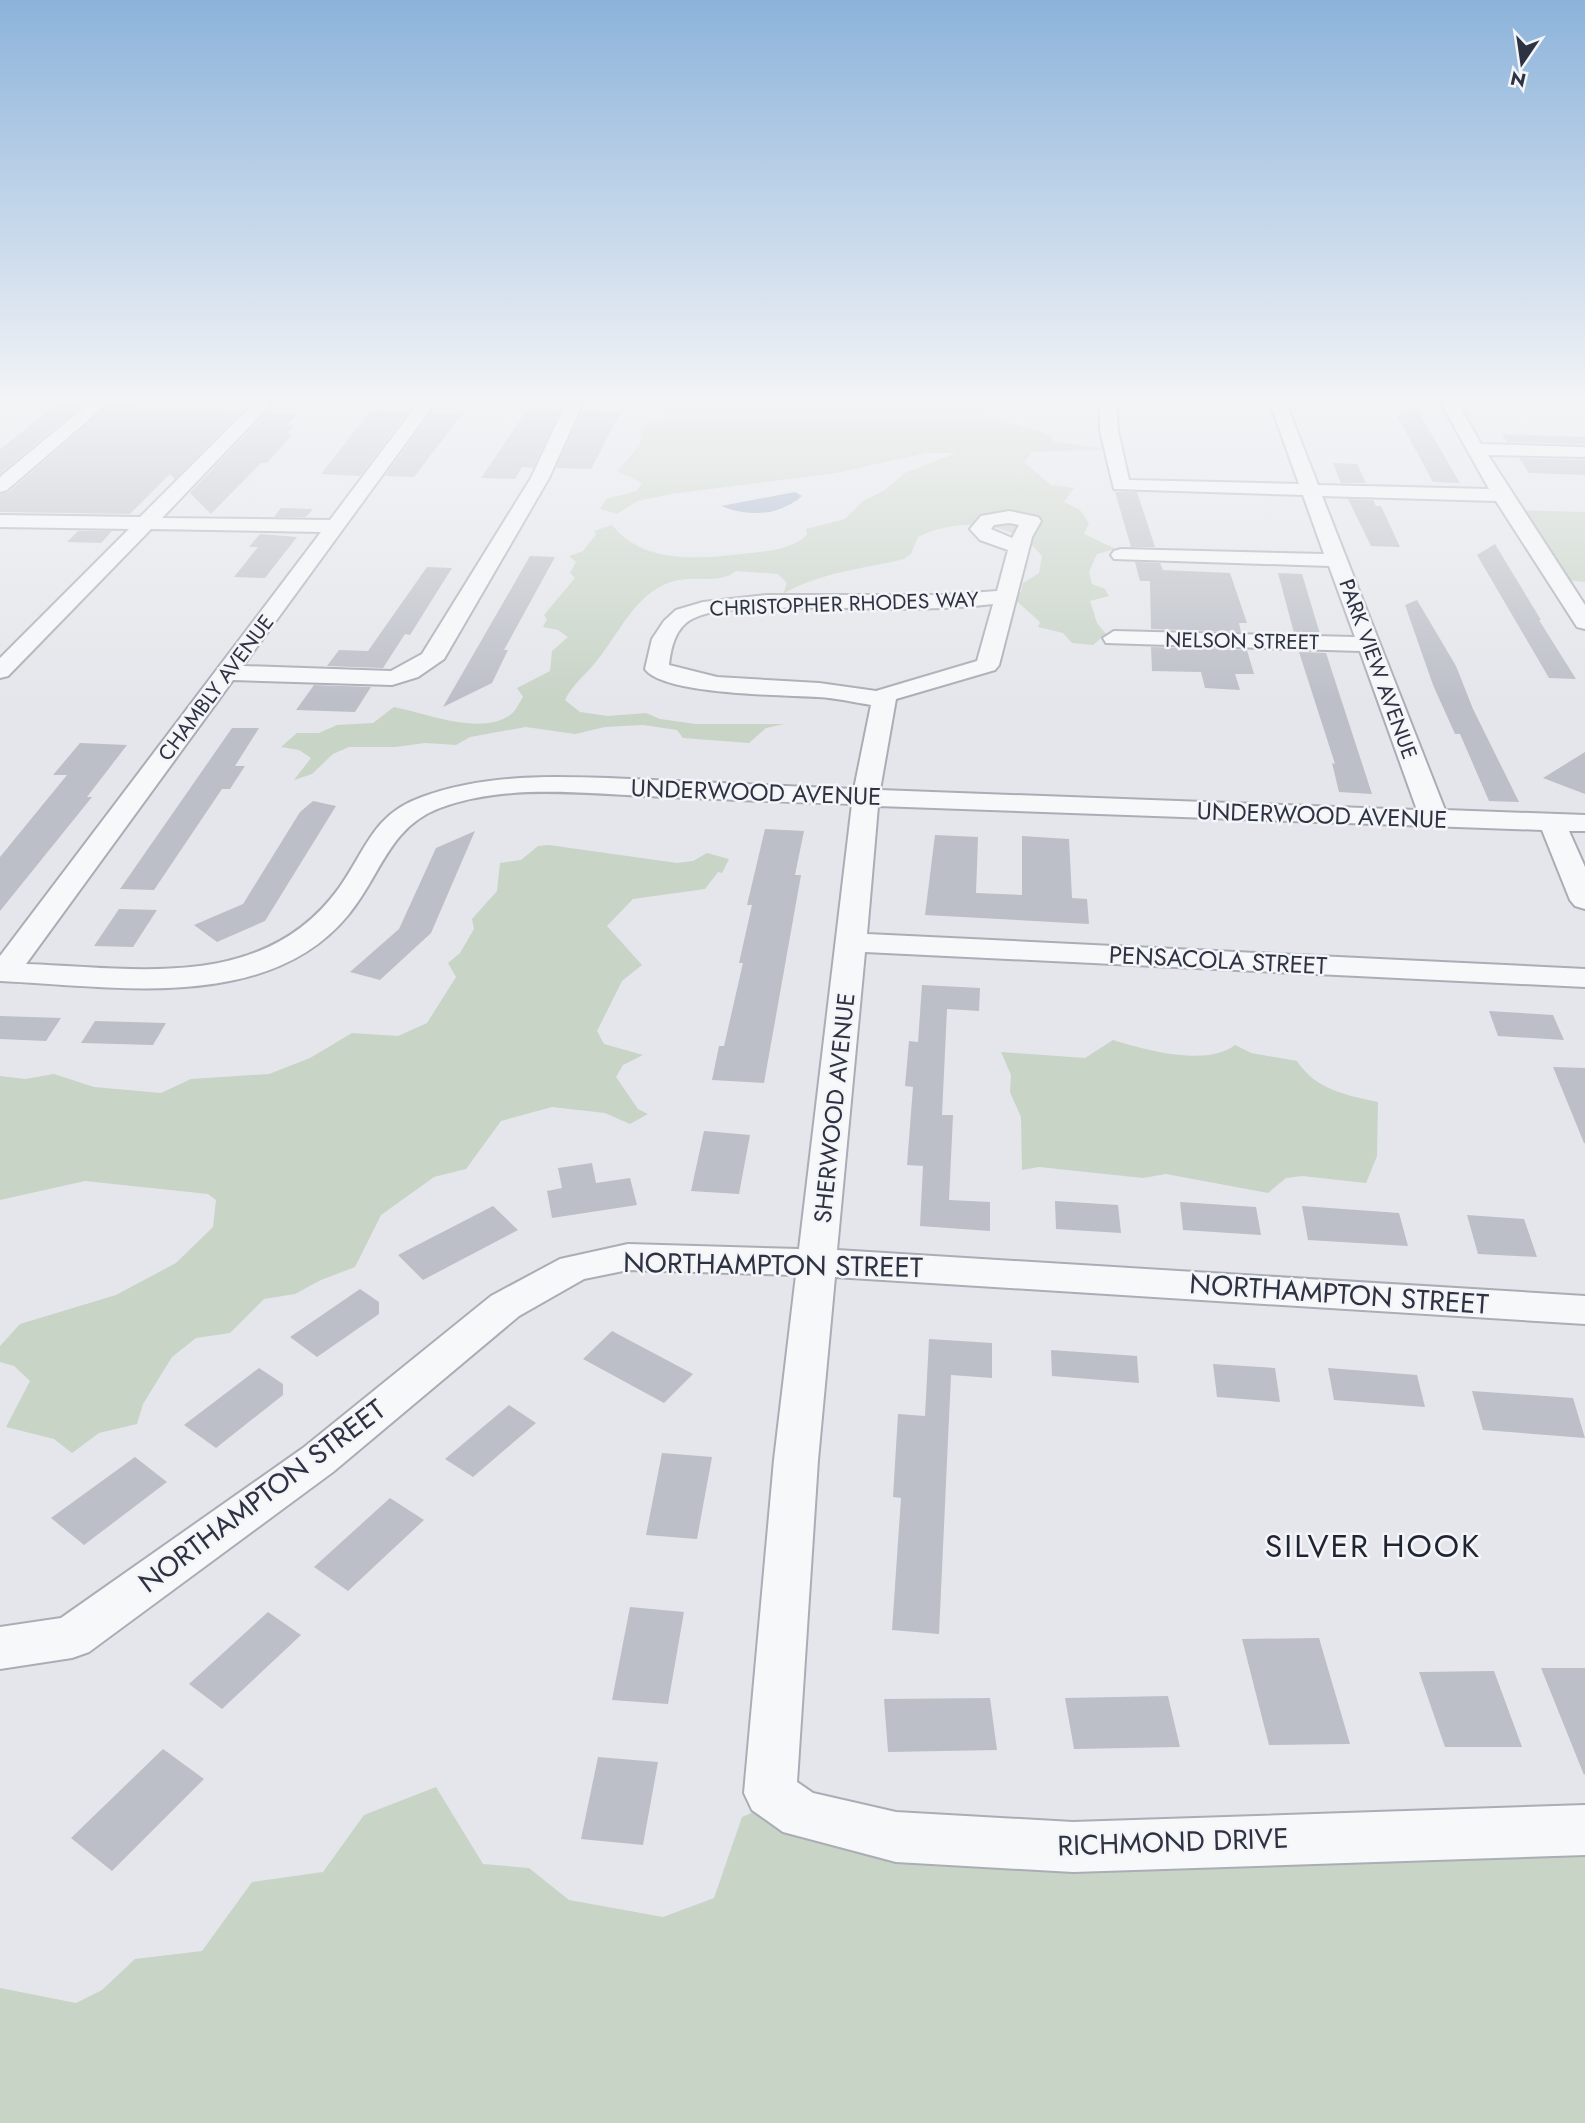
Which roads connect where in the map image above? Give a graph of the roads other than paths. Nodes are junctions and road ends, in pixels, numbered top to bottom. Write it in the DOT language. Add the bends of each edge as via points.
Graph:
graph roads {
  1 [pos="165,502"];
  2 [pos="353,502"];
  3 [pos="525,502"];
  4 [pos="1313,502"];
  5 [pos="1507,502"];
  6 [pos="0,521"];
  7 [pos="142,525"];
  8 [pos="335,526"];
  9 [pos="1019,547"];
  10 [pos="1121,555"];
  11 [pos="1338,561"];
  12 [pos="1004,596"];
  13 [pos="1585,622"];
  14 [pos="1114,638"];
  15 [pos="1369,644"];
  16 [pos="0,671"];
  17 [pos="227,673"];
  18 [pos="884,700"];
  19 [pos="866,796"];
  20 [pos="1434,818"];
  21 [pos="1552,822"];
  22 [pos="1585,823"];
  23 [pos="1585,900"];
  24 [pos="851,942"];
  25 [pos="2,972"];
  26 [pos="1585,978"];
  27 [pos="817,1264"];
  28 [pos="1585,1310"];
  29 [pos="1,1652"];
  30 [pos="770,1793"];
  31 [pos="1585,1830"];
  1 -- 7 [label="street"];
  2 -- 8 [label="street, CHAMBLY AVENUE"];
  3 -- 17 [label="street" via="436,654 409,674"];
  4 -- 11 [label="street, PARK VIEW AVENUE"];
  5 -- 13 [label="street"];
  6 -- 7 [label="street"];
  7 -- 8 [label="street"];
  7 -- 16 [label="street"];
  8 -- 17 [label="street, CHAMBLY AVENUE"];
  9 -- 12 [label="street"];
  10 -- 11 [label="street"];
  11 -- 15 [label="street, PARK VIEW AVENUE"];
  12 -- 18 [label="street" via="987,665 885,695"];
  12 -- 18 [label="street, CHRISTOPHER RHODES WAY" via="934,602 722,605 687,613 672,624 659,648 657,669 690,682 821,690"];
  14 -- 15 [label="street, NELSON STREET"];
  15 -- 20 [label="street, PARK VIEW AVENUE"];
  17 -- 25 [label="street, CHAMBLY AVENUE"];
  18 -- 19 [label="street, SHERWOOD AVENUE"];
  19 -- 20 [label="street, UNDERWOOD AVENUE"];
  19 -- 24 [label="street, SHERWOOD AVENUE"];
  19 -- 25 [label="street, UNDERWOOD AVENUE" via="576,785 497,787 417,810 392,826 349,898 305,942 276,957 237,970 174,977"];
  20 -- 21 [label="street, UNDERWOOD AVENUE"];
  21 -- 22 [label="street, UNDERWOOD AVENUE"];
  21 -- 23 [label="street"];
  24 -- 26 [label="street, PENSACOLA STREET"];
  24 -- 27 [label="street, SHERWOOD AVENUE"];
  27 -- 28 [label="street, NORTHAMPTON STREET"];
  27 -- 29 [label="street, NORTHAMPTON STREET" via="628,1257 574,1268 505,1306 318,1460 72,1637"];
  27 -- 30 [label="street, SHERWOOD AVENUE" via="796,1460"];
  30 -- 31 [label="street, RICHMOND DRIVE" via="801,1815 896,1837 1073,1847"];
}
